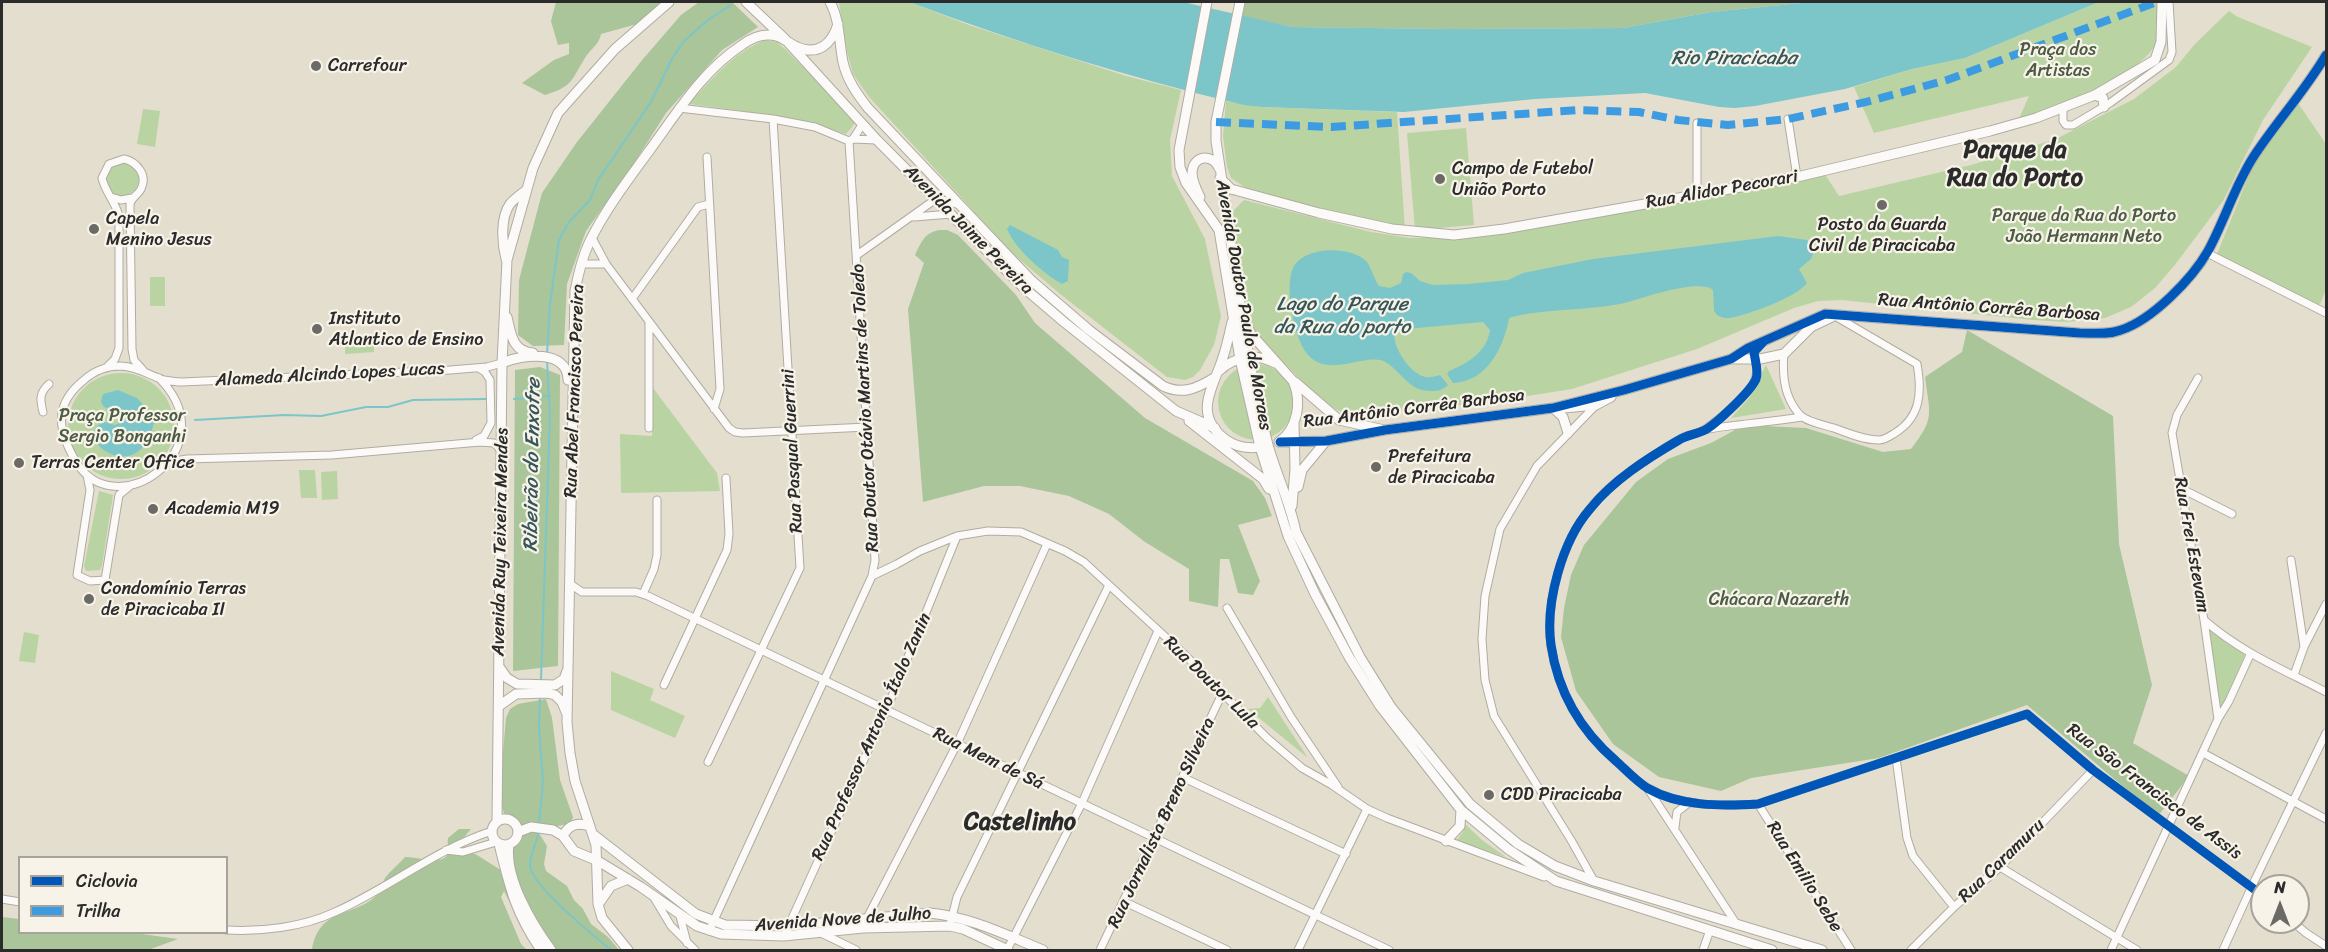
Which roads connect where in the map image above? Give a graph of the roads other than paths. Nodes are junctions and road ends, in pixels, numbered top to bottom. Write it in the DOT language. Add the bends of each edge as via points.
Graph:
graph roads {
  1 [pos="669,2"];
  2 [pos="746,2"];
  3 [pos="830,2"];
  4 [pos="1207,2"];
  5 [pos="1240,2"];
  6 [pos="2162,2"];
  7 [pos="2169,2"];
  8 [pos="838,24"];
  9 [pos="784,38"];
  10 [pos="2326,56"];
  11 [pos="2095,95"];
  12 [pos="2104,107"];
  13 [pos="679,108"];
  14 [pos="2063,108"];
  15 [pos="772,119"];
  16 [pos="1788,119"];
  17 [pos="1697,123"];
  18 [pos="862,125"];
  19 [pos="851,140"];
  20 [pos="877,140"];
  21 [pos="707,157"];
  22 [pos="1219,168"];
  23 [pos="1797,177"];
  24 [pos="1220,178"];
  25 [pos="1697,195"];
  26 [pos="111,197"];
  27 [pos="132,198"];
  28 [pos="938,200"];
  29 [pos="709,204"];
  30 [pos="957,204"];
  31 [pos="1206,210"];
  32 [pos="952,214"];
  33 [pos="912,218"];
  34 [pos="592,238"];
  35 [pos="2207,253"];
  36 [pos="857,255"];
  37 [pos="581,264"];
  38 [pos="606,264"];
  39 [pos="632,299"];
  40 [pos="505,309"];
  41 [pos="2326,313"];
  42 [pos="1237,314"];
  43 [pos="1834,316"];
  44 [pos="649,322"];
  45 [pos="1775,336"];
  46 [pos="1764,340"];
  47 [pos="573,344"];
  48 [pos="1784,354"];
  49 [pos="527,355"];
  50 [pos="554,356"];
  51 [pos="1245,358"];
  52 [pos="1755,358"];
  53 [pos="1731,359"];
  54 [pos="502,363"];
  55 [pos="1280,366"];
  56 [pos="106,368"];
  57 [pos="478,368"];
  58 [pos="143,370"];
  59 [pos="1215,377"];
  60 [pos="159,378"];
  61 [pos="2198,378"];
  62 [pos="1293,381"];
  63 [pos="49,384"];
  64 [pos="1624,390"];
  65 [pos="1607,394"];
  66 [pos="573,401"];
  67 [pos="1596,405"];
  68 [pos="1553,408"];
  69 [pos="714,409"];
  70 [pos="1176,411"];
  71 [pos="43,412"];
  72 [pos="1802,417"];
  73 [pos="1294,422"];
  74 [pos="867,427"];
  75 [pos="649,428"];
  76 [pos="1385,430"];
  77 [pos="1705,430"];
  78 [pos="791,431"];
  79 [pos="1217,431"];
  80 [pos="1568,433"];
  81 [pos="1295,441"];
  82 [pos="1326,441"];
  83 [pos="467,442"];
  84 [pos="1280,442"];
  85 [pos="1264,446"];
  86 [pos="502,452"];
  87 [pos="1228,452"];
  88 [pos="170,462"];
  89 [pos="87,475"];
  90 [pos="726,478"];
  91 [pos="132,486"];
  92 [pos="2182,489"];
  93 [pos="657,500"];
  94 [pos="1276,502"];
  95 [pos="1292,511"];
  96 [pos="2232,514"];
  97 [pos="957,536"];
  98 [pos="1047,544"];
  99 [pos="2291,560"];
  100 [pos="872,576"];
  101 [pos="570,584"];
  102 [pos="1109,585"];
  103 [pos="582,592"];
  104 [pos="643,594"];
  105 [pos="570,601"];
  106 [pos="2326,604"];
  107 [pos="1227,608"];
  108 [pos="695,619"];
  109 [pos="2204,620"];
  110 [pos="1158,631"];
  111 [pos="2304,647"];
  112 [pos="761,650"];
  113 [pos="2250,655"];
  114 [pos="499,666"];
  115 [pos="568,666"];
  116 [pos="2294,675"];
  117 [pos="825,682"];
  118 [pos="663,685"];
  119 [pos="516,689"];
  120 [pos="555,690"];
  121 [pos="2326,692"];
  122 [pos="1222,694"];
  123 [pos="499,706"];
  124 [pos="886,711"];
  125 [pos="567,714"];
  126 [pos="2218,718"];
  127 [pos="2326,733"];
  128 [pos="957,744"];
  129 [pos="2203,753"];
  130 [pos="1896,758"];
  131 [pos="708,762"];
  132 [pos="2092,770"];
  133 [pos="1017,773"];
  134 [pos="1184,778"];
  135 [pos="1646,787"];
  136 [pos="1341,791"];
  137 [pos="2293,801"];
  138 [pos="1690,802"];
  139 [pos="1758,804"];
  140 [pos="1081,805"];
  141 [pos="1367,809"];
  142 [pos="1461,810"];
  143 [pos="2326,819"];
  144 [pos="497,822"];
  145 [pos="2167,827"];
  146 [pos="592,830"];
  147 [pos="1676,830"];
  148 [pos="492,831"];
  149 [pos="518,832"];
  150 [pos="563,836"];
  151 [pos="1155,840"];
  152 [pos="1446,841"];
  153 [pos="502,843"];
  154 [pos="596,845"];
  155 [pos="446,850"];
  156 [pos="1346,854"];
  157 [pos="582,856"];
  158 [pos="598,861"];
  159 [pos="2000,867"];
  160 [pos="2258,874"];
  161 [pos="628,879"];
  162 [pos="1556,881"];
  163 [pos="1594,881"];
  164 [pos="2250,885"];
  165 [pos="2250,890"];
  166 [pos="651,894"];
  167 [pos="2,899"];
  168 [pos="18,902"];
  169 [pos="1125,903"];
  170 [pos="598,904"];
  171 [pos="1954,907"];
  172 [pos="952,915"];
  173 [pos="1317,915"];
  174 [pos="680,916"];
  175 [pos="865,923"];
  176 [pos="1737,924"];
  177 [pos="788,926"];
  178 [pos="950,926"];
  179 [pos="710,927"];
  180 [pos="228,930"];
  181 [pos="1710,930"];
  182 [pos="819,932"];
  183 [pos="2308,934"];
  184 [pos="784,936"];
  185 [pos="1014,938"];
  186 [pos="2118,939"];
  187 [pos="2326,946"];
  188 [pos="692,948"];
  189 [pos="1008,950"];
  190 [pos="541,951"];
  191 [pos="551,951"];
  192 [pos="628,951"];
  193 [pos="856,951"];
  194 [pos="1043,951"];
  195 [pos="1100,951"];
  196 [pos="1227,951"];
  197 [pos="1299,951"];
  198 [pos="1389,951"];
  199 [pos="1702,951"];
  200 [pos="1772,951"];
  201 [pos="1822,951"];
  202 [pos="1851,951"];
  203 [pos="1911,951"];
  204 [pos="2111,951"];
  205 [pos="2137,951"];
  206 [pos="2223,951"];
  1 -- 40 [label="main road, Avenida Ruy Teixeira Mendes" via="615,49 558,113 527,189 507,263"];
  2 -- 9 [label="main road, Avenida Jaime Pereira"];
  3 -- 8 [label="main road, Avenida Jaime Pereira"];
  4 -- 31 [label="main road, Avenida Doutor Paulo de Moraes" via="1179,150 1180,168 1191,192"];
  5 -- 22 [label="main road, Avenida Doutor Paulo de Moraes" via="1217,120"];
  6 -- 11 [label="main road, Rua Alidor Pecorari" via="2161,42 2155,60"];
  7 -- 12 [label="street" via="2169,60"];
  8 -- 9 [label="main road" via="834,37 819,48 807,50"];
  8 -- 30 [label="main road, Avenida Jaime Pereira" via="843,64 852,87"];
  9 -- 13 [label="main road, Rua Abel Francisco Pereira" via="769,34 740,46 714,68"];
  9 -- 18 [label="main road, Avenida Jaime Pereira"];
  10 -- 35 [label="main road, Rua Antônio Corrêa Barbosa" via="2254,157"];
  11 -- 12 [label="main road" via="2103,98"];
  11 -- 14 [label="main road, Rua Alidor Pecorari"];
  12 -- 14 [label="street" via="2073,125 2063,121"];
  13 -- 15 [label="street"];
  13 -- 34 [label="main road, Rua Abel Francisco Pereira" via="618,192"];
  14 -- 23 [label="main road, Rua Alidor Pecorari" via="1964,138"];
  15 -- 19 [label="street" via="815,127"];
  15 -- 78 [label="street, Rua Pasqual Guerrini"];
  16 -- 23 [label="street"];
  17 -- 25 [label="street"];
  18 -- 19 [label="street"];
  18 -- 20 [label="main road, Avenida Jaime Pereira"];
  19 -- 20 [label="street"];
  19 -- 36 [label="street, Rua Doutor Otávio Martins de Toledo"];
  20 -- 28 [label="main road, Avenida Jaime Pereira"];
  21 -- 29 [label="street"];
  22 -- 24 [label="main road, Avenida Doutor Paulo de Moraes"];
  22 -- 31 [label="main road" via="1213,159 1204,157 1193,169 1193,181"];
  23 -- 25 [label="main road, Rua Alidor Pecorari"];
  24 -- 25 [label="main road, Rua Alidor Pecorari" via="1231,189 1254,196 1392,230 1432,234 1483,232"];
  24 -- 42 [label="main road, Avenida Doutor Paulo de Moraes"];
  26 -- 27 [label="street"];
  26 -- 27 [label="street" via="102,178 114,161 124,159 139,167 143,177 142,188"];
  26 -- 56 [label="street" via="120,216 119,348"];
  27 -- 58 [label="street" via="132,349 134,360"];
  28 -- 30 [label="street"];
  28 -- 32 [label="main road, Avenida Jaime Pereira"];
  28 -- 33 [label="street"];
  29 -- 39 [label="street" via="698,207"];
  29 -- 69 [label="street" via="720,389"];
  30 -- 59 [label="main road, Avenida Jaime Pereira" via="1032,281 1163,386 1188,391"];
  31 -- 42 [label="main road, Avenida Doutor Paulo de Moraes" via="1219,230"];
  32 -- 33 [label="street"];
  32 -- 70 [label="main road, Avenida Jaime Pereira" via="1031,294"];
  33 -- 36 [label="street"];
  34 -- 37 [label="main road, Rua Abel Francisco Pereira"];
  34 -- 38 [label="street"];
  35 -- 41 [label="street"];
  35 -- 43 [label="main road, Rua Antônio Corrêa Barbosa" via="2153,313 2111,333"];
  36 -- 74 [label="street, Rua Doutor Otávio Martins de Toledo"];
  37 -- 38 [label="street"];
  37 -- 47 [label="main road, Rua Abel Francisco Pereira" via="575,291"];
  38 -- 39 [label="street"];
  39 -- 44 [label="street"];
  40 -- 49 [label="main road" via="514,344"];
  40 -- 54 [label="main road, Avenida Ruy Teixeira Mendes"];
  42 -- 51 [label="main road, Avenida Doutor Paulo de Moraes"];
  42 -- 55 [label="main road, Rua Antônio Corrêa Barbosa"];
  42 -- 59 [label="main road"];
  43 -- 45 [label="main road, Rua Antônio Corrêa Barbosa" via="1825,314"];
  43 -- 48 [label="main road, Rua Antônio Corrêa Barbosa" via="1811,327"];
  43 -- 72 [label="street" via="1917,364 1916,410 1907,426 1879,440"];
  44 -- 69 [label="street"];
  44 -- 75 [label="street"];
  45 -- 46 [label="main road, Rua Antônio Corrêa Barbosa"];
  45 -- 48 [label="main road" via="1786,342"];
  46 -- 52 [label="main road" via="1756,348"];
  46 -- 53 [label="main road, Rua Antônio Corrêa Barbosa"];
  47 -- 50 [label="main road"];
  47 -- 66 [label="main road, Rua Abel Francisco Pereira"];
  48 -- 52 [label="main road, Rua Antônio Corrêa Barbosa"];
  48 -- 72 [label="street" via="1785,385"];
  49 -- 50 [label="main road"];
  49 -- 54 [label="main road"];
  50 -- 66 [label="main road" via="567,370"];
  51 -- 55 [label="main road" via="1265,358"];
  51 -- 59 [label="main road, Avenida Jaime Pereira" via="1227,365"];
  51 -- 85 [label="main road, Avenida Doutor Paulo de Moraes"];
  52 -- 53 [label="main road, Rua Antônio Corrêa Barbosa"];
  52 -- 77 [label="street" via="1756,378 1744,396"];
  53 -- 64 [label="main road, Rua Antônio Corrêa Barbosa"];
  54 -- 57 [label="street, Alameda Alcindo Lopes Lucas"];
  54 -- 86 [label="main road, Avenida Ruy Teixeira Mendes"];
  55 -- 62 [label="main road, Rua Antônio Corrêa Barbosa"];
  56 -- 58 [label="street"];
  56 -- 89 [label="street" via="74,388 61,412 67,447"];
  57 -- 60 [label="street, Alameda Alcindo Lopes Lucas" via="182,382"];
  57 -- 83 [label="street" via="490,380 491,423 484,436"];
  58 -- 60 [label="street"];
  59 -- 79 [label="main road" via="1207,403"];
  60 -- 88 [label="street" via="176,397 181,417 180,438"];
  61 -- 92 [label="street, Rua Frei Estevam" via="2177,415 2172,434"];
  62 -- 73 [label="main road" via="1299,402"];
  62 -- 76 [label="main road, Rua Antônio Corrêa Barbosa" via="1339,420"];
  63 -- 71 [label="street" via="40,400"];
  64 -- 65 [label="main road, Rua Antônio Corrêa Barbosa"];
  64 -- 67 [label="main road"];
  65 -- 67 [label="main road"];
  65 -- 68 [label="main road, Rua Antônio Corrêa Barbosa"];
  66 -- 101 [label="main road, Rua Abel Francisco Pereira"];
  67 -- 68 [label="main road, Rua Antônio Corrêa Barbosa"];
  67 -- 80 [label="street"];
  68 -- 76 [label="main road, Rua Antônio Corrêa Barbosa"];
  68 -- 80 [label="main road" via="1563,417"];
  69 -- 78 [label="street" via="735,432"];
  70 -- 79 [label="main road, Avenida Jaime Pereira"];
  70 -- 87 [label="main road"];
  72 -- 77 [label="street"];
  73 -- 81 [label="main road"];
  73 -- 84 [label="main road"];
  74 -- 78 [label="street"];
  74 -- 100 [label="street, Rua Doutor Otávio Martins de Toledo" via="875,560"];
  76 -- 82 [label="main road, Rua Antônio Corrêa Barbosa"];
  77 -- 135 [label="street" via="1662,450 1625,475 1591,507 1575,532 1552,598 1554,663 1572,708 1603,750"];
  78 -- 112 [label="street, Rua Pasqual Guerrini" via="800,568"];
  79 -- 85 [label="main road, Avenida Jaime Pereira" via="1243,447"];
  79 -- 87 [label="main road"];
  80 -- 163 [label="street" via="1537,466 1500,529 1485,596 1482,639 1485,680 1494,716"];
  81 -- 82 [label="main road, Rua Antônio Corrêa Barbosa"];
  81 -- 84 [label="main road, Rua Antônio Corrêa Barbosa"];
  81 -- 95 [label="main road"];
  82 -- 95 [label="main road" via="1302,470"];
  83 -- 86 [label="street" via="489,442"];
  83 -- 88 [label="street" via="354,454"];
  84 -- 85 [label="main road, Rua Antônio Corrêa Barbosa"];
  85 -- 94 [label="main road, Avenida Doutor Paulo de Moraes"];
  85 -- 95 [label="main road, Avenida Doutor Paulo de Moraes"];
  86 -- 114 [label="main road, Avenida Ruy Teixeira Mendes"];
  87 -- 94 [label="main road" via="1263,479"];
  88 -- 91 [label="street" via="149,479"];
  89 -- 91 [label="street" via="110,486"];
  89 -- 91 [label="street" via="90,490 77,575 90,581 105,580 119,495"];
  90 -- 108 [label="street" via="727,550"];
  92 -- 96 [label="street"];
  92 -- 109 [label="street, Rua Frei Estevam"];
  93 -- 104 [label="street" via="657,555"];
  94 -- 142 [label="main road, Avenida Doutor Paulo de Moraes" via="1301,565 1349,657 1380,706"];
  95 -- 163 [label="main road, Avenida Doutor Paulo de Moraes" via="1296,532 1360,657 1391,707 1435,762 1470,804 1518,844 1555,866"];
  97 -- 98 [label="street, Rua Doutor Lula" via="988,531 1022,532"];
  97 -- 100 [label="street, Rua Doutor Lula"];
  97 -- 124 [label="street, Rua Professor Antonio Ítalo Zanin"];
  98 -- 102 [label="street, Rua Doutor Lula" via="1084,562"];
  98 -- 128 [label="street"];
  99 -- 111 [label="street"];
  100 -- 117 [label="street, Rua Doutor Otávio Martins de Toledo"];
  101 -- 103 [label="street"];
  101 -- 105 [label="main road, Rua Abel Francisco Pereira"];
  102 -- 110 [label="street, Rua Doutor Lula"];
  102 -- 133 [label="street"];
  103 -- 104 [label="street, Rua Mem de Sá"];
  103 -- 105 [label="street"];
  104 -- 108 [label="street, Rua Mem de Sá"];
  105 -- 115 [label="main road, Rua Abel Francisco Pereira"];
  106 -- 111 [label="street"];
  107 -- 136 [label="street" via="1291,717"];
  108 -- 112 [label="street, Rua Mem de Sá"];
  108 -- 118 [label="street"];
  109 -- 113 [label="street"];
  109 -- 126 [label="street, Rua Frei Estevam"];
  110 -- 122 [label="street, Rua Doutor Lula"];
  110 -- 140 [label="street"];
  111 -- 116 [label="street"];
  112 -- 117 [label="street, Rua Mem de Sá"];
  112 -- 131 [label="street, Rua Pasqual Guerrini"];
  113 -- 116 [label="street"];
  113 -- 126 [label="street"];
  114 -- 119 [label="main road"];
  114 -- 123 [label="main road, Avenida Ruy Teixeira Mendes"];
  115 -- 120 [label="main road"];
  115 -- 125 [label="main road, Rua Abel Francisco Pereira"];
  116 -- 121 [label="street"];
  117 -- 124 [label="street, Rua Mem de Sá"];
  117 -- 179 [label="street, Rua Doutor Otávio Martins de Toledo"];
  119 -- 120 [label="main road"];
  119 -- 123 [label="main road"];
  120 -- 125 [label="main road"];
  122 -- 134 [label="street, Rua Jornalista Breno Silveira"];
  122 -- 136 [label="street, Rua Doutor Lula" via="1302,768"];
  123 -- 144 [label="main road, Avenida Ruy Teixeira Mendes"];
  124 -- 128 [label="street, Rua Mem de Sá"];
  124 -- 177 [label="street, Rua Professor Antonio Ítalo Zanin"];
  125 -- 146 [label="main road, Rua Abel Francisco Pereira" via="575,781"];
  126 -- 129 [label="street"];
  127 -- 137 [label="street"];
  128 -- 133 [label="street, Rua Mem de Sá"];
  128 -- 175 [label="street"];
  129 -- 137 [label="street"];
  129 -- 145 [label="street"];
  130 -- 132 [label="street, Rua São Francisco de Assis" via="2027,714"];
  130 -- 139 [label="street"];
  130 -- 171 [label="street" via="1913,856"];
  132 -- 145 [label="street, Rua São Francisco de Assis"];
  132 -- 159 [label="street, Rua Caramuru"];
  133 -- 140 [label="street, Rua Mem de Sá"];
  133 -- 172 [label="street"];
  134 -- 151 [label="street, Rua Jornalista Breno Silveira"];
  134 -- 156 [label="street"];
  135 -- 138 [label="street"];
  135 -- 147 [label="street"];
  136 -- 141 [label="street, Rua Doutor Lula"];
  137 -- 143 [label="street"];
  137 -- 160 [label="street"];
  138 -- 139 [label="street" via="1723,806"];
  138 -- 147 [label="street" via="1677,812"];
  139 -- 202 [label="street, Rua Emilio Sebe"];
  140 -- 151 [label="street, Rua Mem de Sá"];
  140 -- 185 [label="street"];
  141 -- 152 [label="street, Rua Doutor Lula"];
  141 -- 156 [label="street"];
  142 -- 152 [label="main road" via="1460,826"];
  142 -- 162 [label="main road, Avenida Doutor Paulo de Moraes" via="1508,849"];
  144 -- 148 [label="main road"];
  144 -- 149 [label="main road" via="511,821"];
  145 -- 164 [label="street, Rua São Francisco de Assis"];
  145 -- 186 [label="street"];
  146 -- 150 [label="main road" via="582,823 574,824"];
  146 -- 154 [label="main road"];
  146 -- 179 [label="main road, Avenida Nove de Julho"];
  147 -- 176 [label="street"];
  148 -- 153 [label="main road"];
  148 -- 155 [label="street"];
  149 -- 150 [label="main road" via="531,827 546,828"];
  149 -- 153 [label="main road" via="515,839"];
  150 -- 157 [label="main road"];
  151 -- 169 [label="street, Rua Jornalista Breno Silveira"];
  151 -- 173 [label="street, Rua Mem de Sá"];
  152 -- 162 [label="street, Rua Doutor Lula"];
  153 -- 155 [label="street" via="463,852"];
  153 -- 190 [label="main road" via="512,896"];
  153 -- 191 [label="main road" via="519,894"];
  154 -- 157 [label="main road" via="591,853"];
  154 -- 158 [label="main road"];
  155 -- 180 [label="street" via="335,912 280,927"];
  156 -- 173 [label="street"];
  157 -- 158 [label="main road, Avenida Nove de Julho"];
  158 -- 161 [label="main road, Avenida Nove de Julho"];
  158 -- 170 [label="main road"];
  159 -- 171 [label="street, Rua Caramuru"];
  159 -- 186 [label="street"];
  161 -- 166 [label="main road, Avenida Nove de Julho"];
  161 -- 170 [label="main road" via="611,886"];
  162 -- 181 [label="main road, Avenida Doutor Paulo de Moraes"];
  163 -- 176 [label="main road, Avenida Doutor Paulo de Moraes"];
  165 -- 206 [label="street"];
  166 -- 174 [label="main road, Avenida Nove de Julho"];
  166 -- 188 [label="street" via="671,926"];
  167 -- 168 [label="street"];
  169 -- 195 [label="street, Rua Jornalista Breno Silveira"];
  169 -- 196 [label="street"];
  170 -- 192 [label="main road" via="602,918"];
  171 -- 203 [label="street, Rua Caramuru"];
  172 -- 175 [label="main road, Avenida Nove de Julho" via="930,913"];
  172 -- 178 [label="street"];
  172 -- 185 [label="main road, Avenida Nove de Julho"];
  173 -- 197 [label="street"];
  173 -- 198 [label="street, Rua Mem de Sá"];
  174 -- 179 [label="main road, Avenida Nove de Julho"];
  174 -- 188 [label="street"];
  175 -- 177 [label="main road, Avenida Nove de Julho"];
  175 -- 178 [label="main road, Avenida Nove de Julho"];
  175 -- 182 [label="main road, Avenida Nove de Julho"];
  176 -- 201 [label="main road, Avenida Doutor Paulo de Moraes"];
  177 -- 179 [label="main road, Avenida Nove de Julho"];
  177 -- 184 [label="street, Rua Professor Antonio Ítalo Zanin"];
  178 -- 189 [label="main road, Avenida Nove de Julho"];
  179 -- 184 [label="main road, Avenida Nove de Julho" via="738,936"];
  181 -- 199 [label="street"];
  181 -- 200 [label="main road, Avenida Doutor Paulo de Moraes"];
  182 -- 184 [label="main road, Avenida Nove de Julho"];
  182 -- 193 [label="street"];
  183 -- 187 [label="street"];
  185 -- 189 [label="street"];
  185 -- 194 [label="main road, Avenida Nove de Julho"];
  186 -- 204 [label="street"];
  186 -- 205 [label="street"];
}
